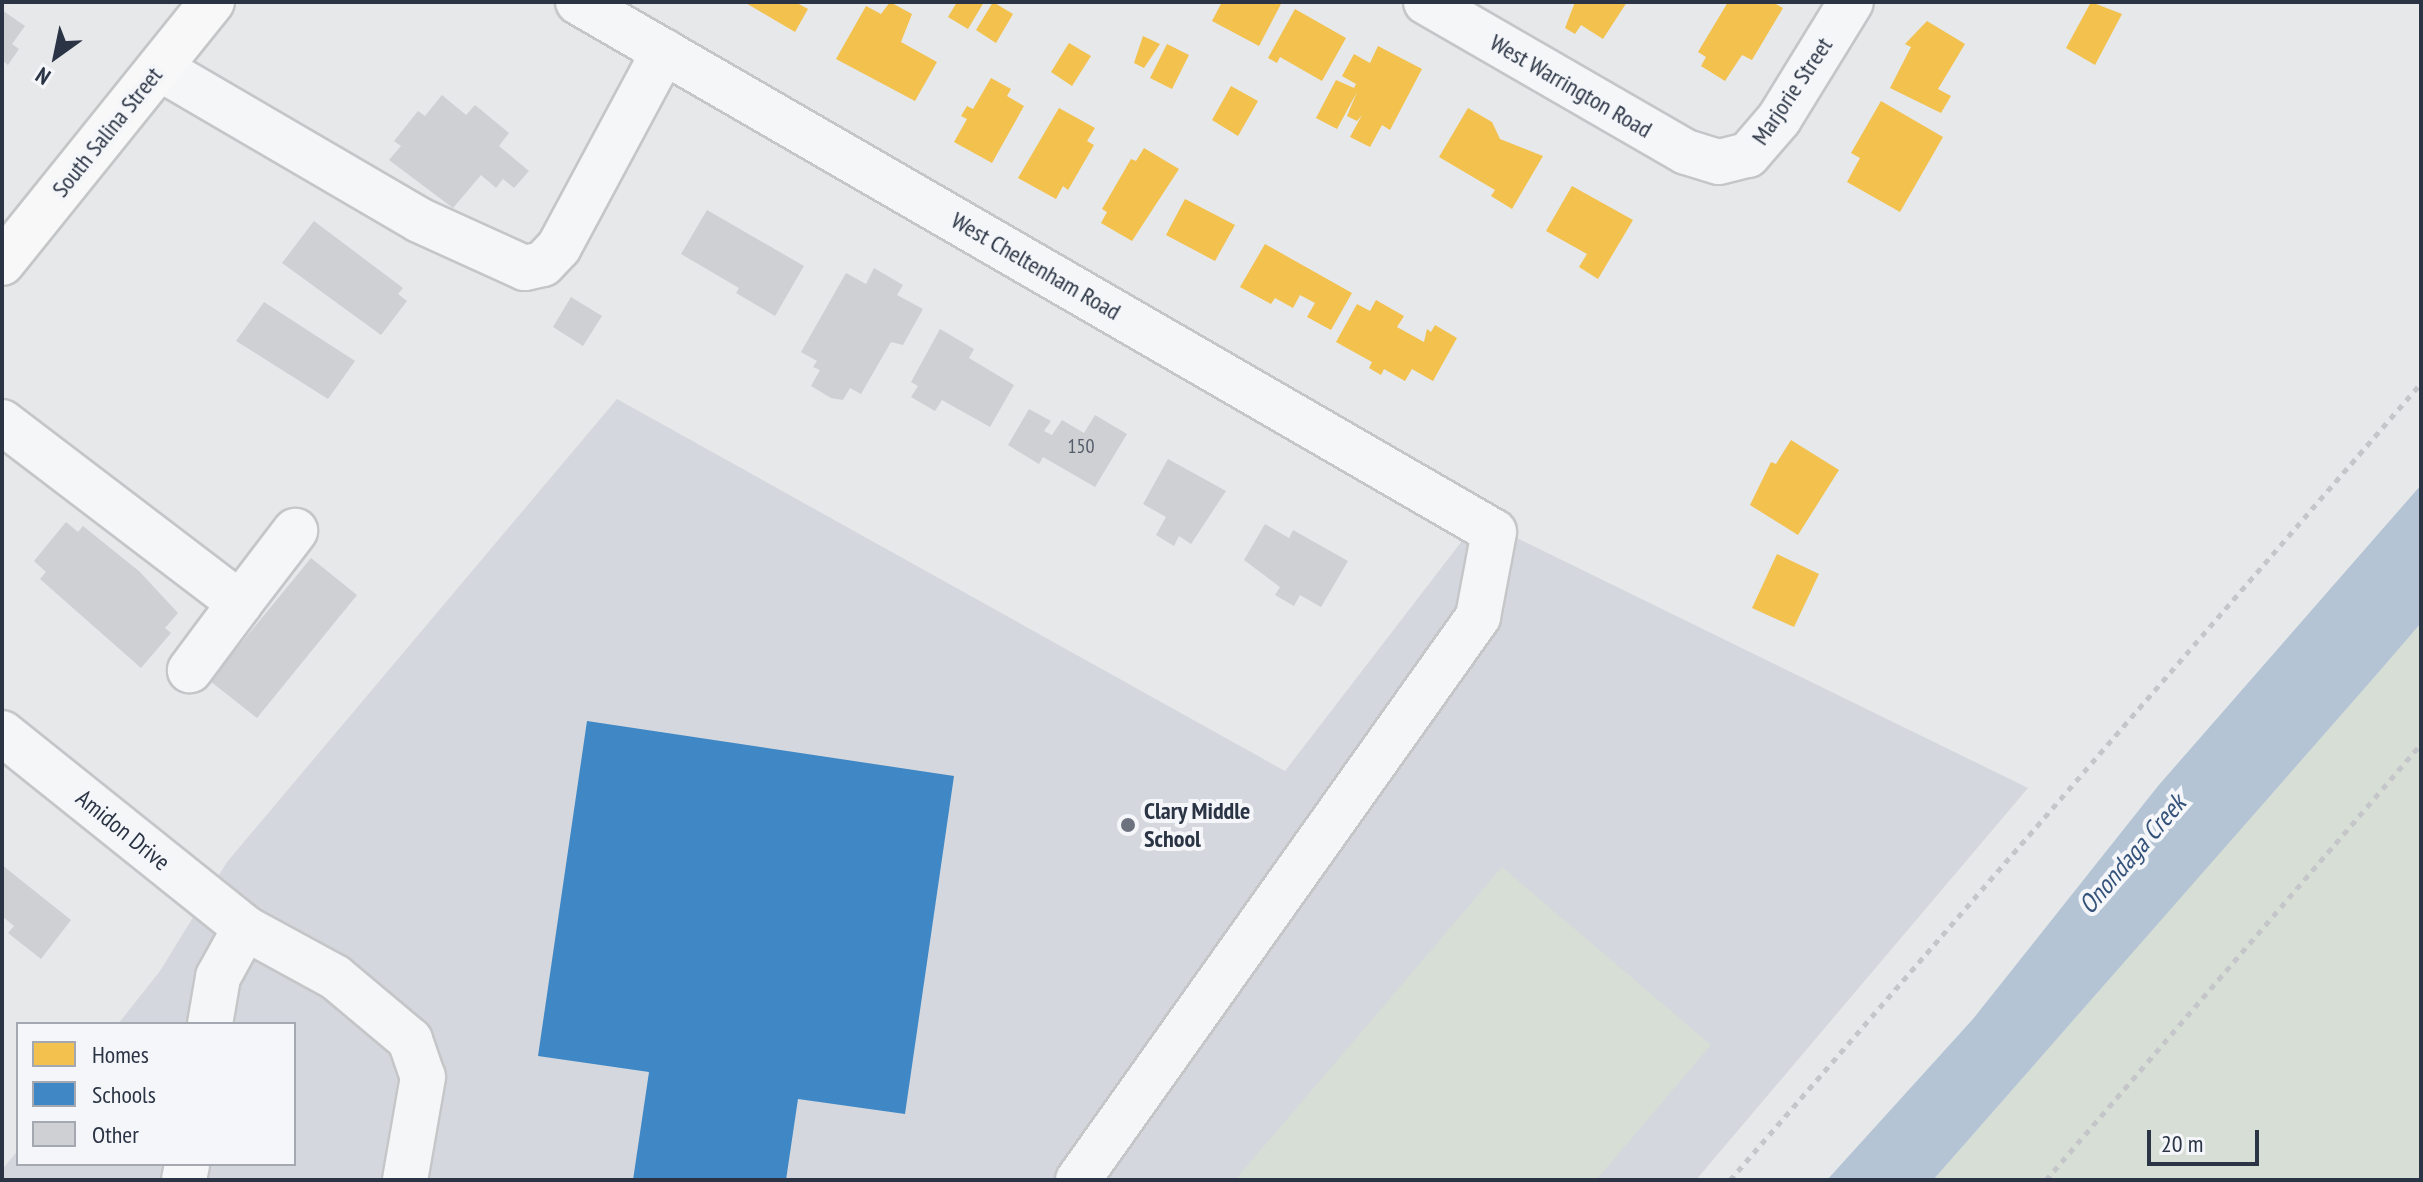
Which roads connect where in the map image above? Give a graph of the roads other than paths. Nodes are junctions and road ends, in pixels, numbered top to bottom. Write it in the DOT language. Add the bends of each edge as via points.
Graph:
graph roads {
  1 [pos="212,2"];
  2 [pos="578,2"];
  3 [pos="1426,2"];
  4 [pos="1851,2"];
  5 [pos="664,51"];
  6 [pos="159,68"];
  7 [pos="1719,162"];
  8 [pos="2,263"];
  9 [pos="2,422"];
  10 [pos="295,531"];
  11 [pos="240,603"];
  12 [pos="190,670"];
  13 [pos="2,733"];
  14 [pos="245,928"];
  15 [pos="210,1022"];
  16 [pos="405,1180"];
  17 [pos="1078,1180"];
  1 -- 6 [label="main road, South Salina Street"];
  2 -- 5 [label="street, West Cheltenham Road"];
  3 -- 7 [label="street, West Warrington Road" via="1686,152"];
  4 -- 7 [label="street, Marjorie Street" via="1779,119 1748,155"];
  5 -- 6 [label="street" via="559,247 543,264 525,268 419,220"];
  5 -- 17 [label="street, West Cheltenham Road" via="1494,532 1478,617"];
  6 -- 8 [label="main road, South Salina Street"];
  9 -- 11 [label="street"];
  10 -- 11 [label="street"];
  11 -- 12 [label="street"];
  13 -- 14 [label="street, Amidon Drive"];
  14 -- 15 [label="street" via="218,977"];
  14 -- 16 [label="street, Amidon Drive" via="335,977 410,1040 423,1077"];
}
